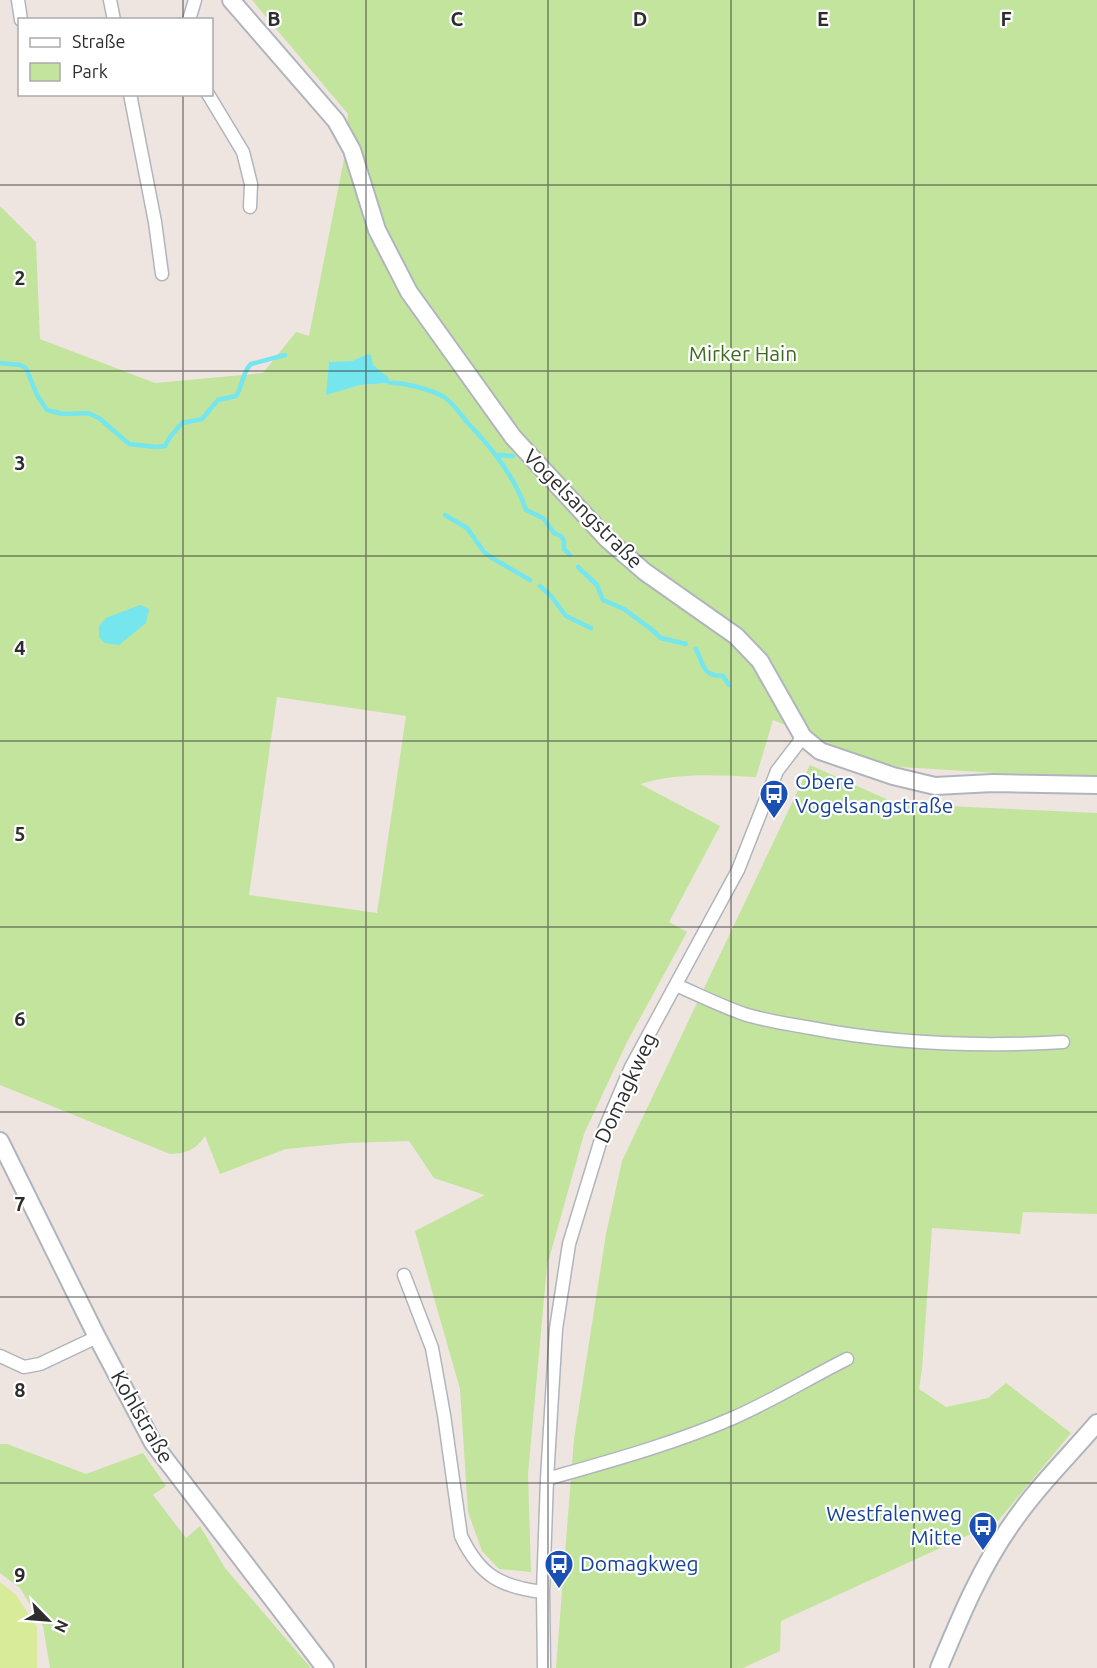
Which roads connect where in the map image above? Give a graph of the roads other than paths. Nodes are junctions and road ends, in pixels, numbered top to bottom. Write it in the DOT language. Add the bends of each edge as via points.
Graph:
graph roads {
  1 [pos="18,0"];
  2 [pos="110,0"];
  3 [pos="195,0"];
  4 [pos="231,0"];
  5 [pos="21,18"];
  6 [pos="114,18"];
  7 [pos="190,18"];
  8 [pos="130,96"];
  9 [pos="209,96"];
  10 [pos="250,207"];
  11 [pos="162,274"];
  12 [pos="802,737"];
  13 [pos="1097,785"];
  14 [pos="676,986"];
  15 [pos="1063,1042"];
  16 [pos="0,1141"];
  17 [pos="404,1275"];
  18 [pos="97,1337"];
  19 [pos="0,1356"];
  20 [pos="847,1359"];
  21 [pos="1096,1425"];
  22 [pos="547,1479"];
  23 [pos="543,1592"];
  24 [pos="325,1668"];
  25 [pos="544,1668"];
  26 [pos="939,1668"];
  1 -- 5 [label="street"];
  2 -- 6 [label="street"];
  3 -- 7 [label="street"];
  4 -- 12 [label="street, Vogelsangstraße" via="336,121 352,150 377,230 409,292 513,437 608,540 645,572 736,636 760,661"];
  8 -- 11 [label="street"];
  9 -- 10 [label="street" via="243,152 251,184"];
  12 -- 13 [label="street, Vogelsangstraße" via="820,751 934,786"];
  12 -- 14 [label="street, Domagkweg" via="777,771 738,870"];
  14 -- 15 [label="street" via="747,1014 841,1034 975,1045"];
  14 -- 22 [label="street, Domagkweg" via="632,1067 603,1133 569,1244 556,1329"];
  16 -- 18 [label="street, Kohlstraße"];
  17 -- 23 [label="street" via="432,1348 461,1536 467,1550 481,1569 497,1581"];
  18 -- 19 [label="street" via="40,1364 24,1366"];
  18 -- 24 [label="street, Kohlstraße" via="153,1443"];
  20 -- 22 [label="street" via="735,1417 650,1450"];
  21 -- 26 [label="street" via="1039,1488 1002,1539 972,1592"];
  22 -- 23 [label="street, Domagkweg"];
  23 -- 25 [label="street, Domagkweg"];
}
